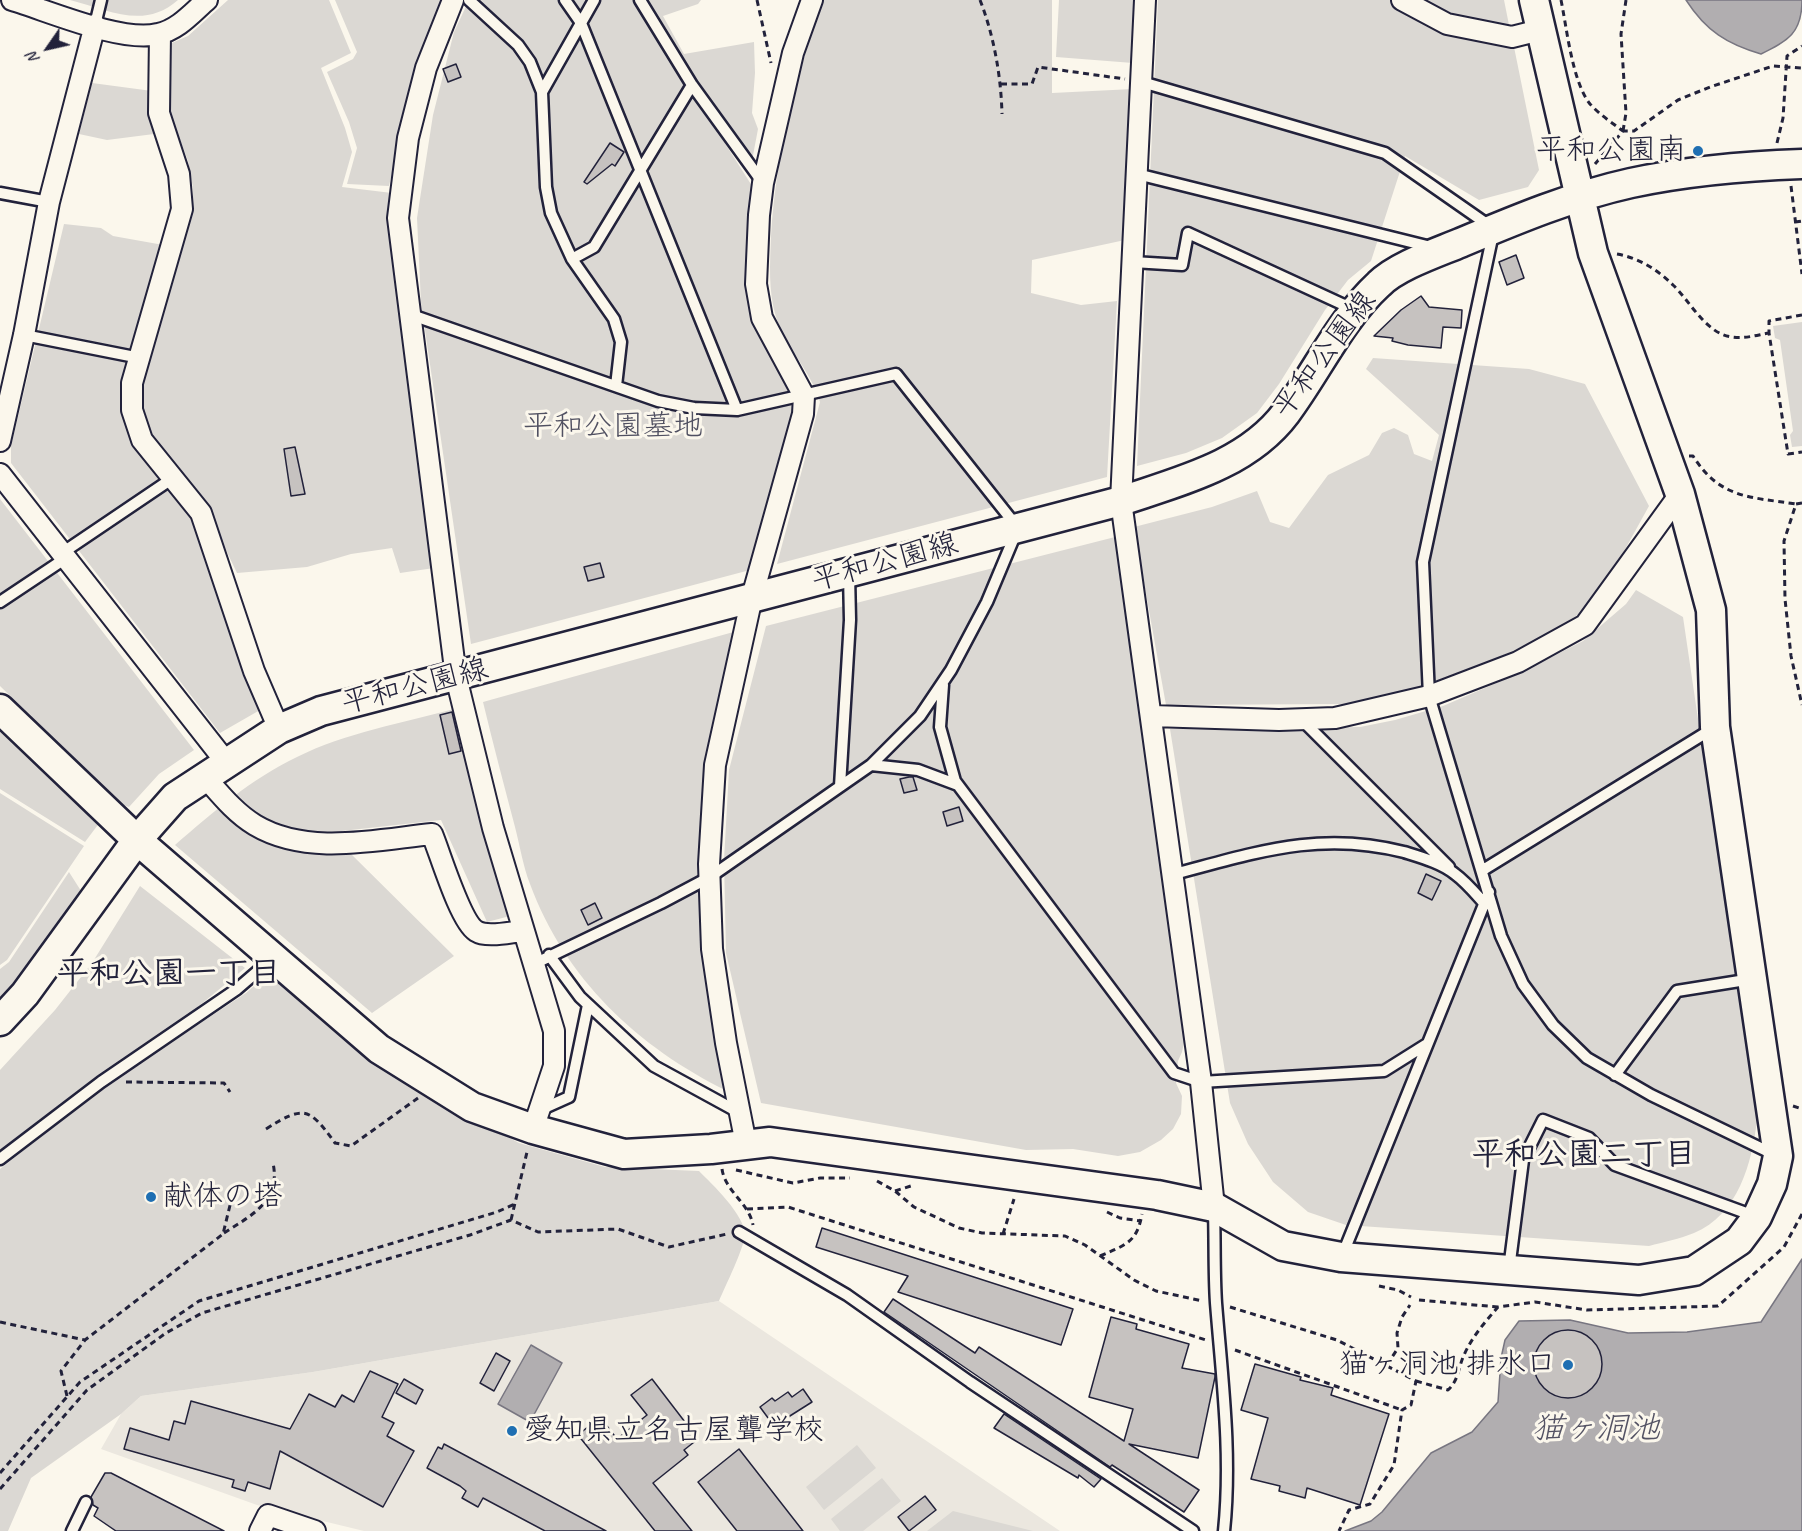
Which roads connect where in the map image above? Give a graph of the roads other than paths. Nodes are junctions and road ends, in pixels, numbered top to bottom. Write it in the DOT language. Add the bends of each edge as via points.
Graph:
graph roads {
  1 [pos="12,0"];
  2 [pos="100,0"];
  3 [pos="207,0"];
  4 [pos="453,0"];
  5 [pos="469,0"];
  6 [pos="565,0"];
  7 [pos="594,0"];
  8 [pos="640,0"];
  9 [pos="812,0"];
  10 [pos="1145,0"];
  11 [pos="1402,0"];
  12 [pos="1534,0"];
  13 [pos="581,23"];
  14 [pos="95,26"];
  15 [pos="1540,30"];
  16 [pos="160,34"];
  17 [pos="1142,82"];
  18 [pos="692,85"];
  19 [pos="542,92"];
  20 [pos="1786,165"];
  21 [pos="640,170"];
  22 [pos="1137,174"];
  23 [pos="763,183"];
  24 [pos="0,193"];
  25 [pos="1578,198"];
  26 [pos="49,202"];
  27 [pos="1494,229"];
  28 [pos="1443,250"];
  29 [pos="572,259"];
  30 [pos="1133,262"];
  31 [pos="1356,310"];
  32 [pos="409,315"];
  33 [pos="24,335"];
  34 [pos="140,358"];
  35 [pos="616,386"];
  36 [pos="804,396"];
  37 [pos="736,410"];
  38 [pos="0,441"];
  39 [pos="0,474"];
  40 [pos="173,478"];
  41 [pos="1680,494"];
  42 [pos="1121,501"];
  43 [pos="1018,528"];
  44 [pos="64,555"];
  45 [pos="849,572"];
  46 [pos="752,597"];
  47 [pos="0,602"];
  48 [pos="456,677"];
  49 [pos="944,682"];
  50 [pos="1429,696"];
  51 [pos="0,709"];
  52 [pos="1152,716"];
  53 [pos="1301,719"];
  54 [pos="1715,727"];
  55 [pos="279,729"];
  56 [pos="871,765"];
  57 [pos="216,770"];
  58 [pos="958,785"];
  59 [pos="840,786"];
  60 [pos="137,840"];
  61 [pos="1483,870"];
  62 [pos="1454,873"];
  63 [pos="1174,874"];
  64 [pos="710,877"];
  65 [pos="1486,897"];
  66 [pos="522,931"];
  67 [pos="273,958"];
  68 [pos="541,960"];
  69 [pos="1753,979"];
  70 [pos="588,1005"];
  71 [pos="0,1022"];
  72 [pos="1427,1044"];
  73 [pos="1615,1075"];
  74 [pos="1202,1082"];
  75 [pos="741,1113"];
  76 [pos="536,1120"];
  77 [pos="746,1144"];
  78 [pos="1778,1156"];
  79 [pos="0,1159"];
  80 [pos="1214,1207"];
  81 [pos="1757,1217"];
  82 [pos="739,1232"];
  83 [pos="1341,1257"];
  84 [pos="1509,1269"];
  85 [pos="86,1502"];
  86 [pos="72,1531"];
  87 [pos="260,1531"];
  88 [pos="315,1531"];
  89 [pos="1193,1531"];
  90 [pos="1224,1531"];
  1 -- 14 [label="street"];
  2 -- 14 [label="lane"];
  3 -- 16 [label="street" via="178,26"];
  4 -- 32 [label="street" via="426,68 408,138 398,218"];
  5 -- 19 [label="lane" via="525,54"];
  6 -- 13 [label="lane"];
  7 -- 13 [label="lane"];
  8 -- 18 [label="lane"];
  9 -- 23 [label="street" via="793,52"];
  10 -- 17 [label="street"];
  11 -- 15 [label="street" via="1447,24 1512,38"];
  12 -- 15 [label="street"];
  13 -- 19 [label="lane"];
  13 -- 21 [label="lane"];
  14 -- 16 [label="street" via="134,37"];
  14 -- 26 [label="street"];
  15 -- 25 [label="street"];
  16 -- 34 [label="street" via="159,113 179,174 182,208"];
  17 -- 22 [label="street"];
  17 -- 27 [label="lane" via="1385,153"];
  18 -- 21 [label="lane"];
  18 -- 23 [label="lane"];
  19 -- 29 [label="lane" via="548,202"];
  20 -- 25 [label="street, 平和公園線" via="1679,174"];
  21 -- 29 [label="lane" via="594,247"];
  21 -- 37 [label="lane"];
  22 -- 28 [label="lane"];
  22 -- 30 [label="street"];
  23 -- 36 [label="street" via="756,284 762,318"];
  24 -- 26 [label="lane"];
  25 -- 27 [label="street, 平和公園線"];
  25 -- 41 [label="street" via="1596,260"];
  26 -- 33 [label="street"];
  27 -- 28 [label="street, 平和公園線"];
  27 -- 50 [label="lane" via="1423,562"];
  28 -- 31 [label="street, 平和公園線" via="1380,282"];
  29 -- 35 [label="lane" via="614,320 621,342"];
  30 -- 31 [label="lane" via="1182,265 1188,233"];
  30 -- 42 [label="street"];
  31 -- 42 [label="street, 平和公園線" via="1285,414 1253,445 1214,470"];
  32 -- 35 [label="lane"];
  32 -- 48 [label="street"];
  33 -- 34 [label="lane"];
  33 -- 38 [label="street"];
  34 -- 40 [label="street" via="132,383 132,410 142,440"];
  35 -- 37 [label="lane" via="676,405"];
  36 -- 37 [label="lane"];
  36 -- 43 [label="lane" via="896,374"];
  36 -- 46 [label="street" via="803,414"];
  39 -- 44 [label="street"];
  40 -- 44 [label="lane"];
  40 -- 55 [label="street" via="201,513 254,671"];
  41 -- 50 [label="street" via="1585,625 1518,662"];
  41 -- 54 [label="street" via="1711,610"];
  42 -- 43 [label="street, 平和公園線"];
  42 -- 52 [label="street"];
  43 -- 45 [label="street, 平和公園線"];
  43 -- 49 [label="lane" via="987,602"];
  44 -- 47 [label="lane"];
  44 -- 57 [label="street"];
  45 -- 46 [label="street, 平和公園線"];
  45 -- 59 [label="lane" via="850,620"];
  46 -- 48 [label="street, 平和公園線"];
  46 -- 64 [label="street" via="715,765"];
  48 -- 55 [label="street, 平和公園線" via="321,711"];
  48 -- 66 [label="street"];
  49 -- 56 [label="lane" via="920,716"];
  49 -- 58 [label="lane" via="940,727"];
  50 -- 53 [label="street" via="1335,718"];
  50 -- 61 [label="lane"];
  51 -- 60 [label="street"];
  52 -- 53 [label="street"];
  52 -- 63 [label="street"];
  53 -- 62 [label="lane"];
  54 -- 61 [label="lane"];
  54 -- 69 [label="street"];
  55 -- 57 [label="street, 平和公園線"];
  56 -- 58 [label="lane" via="918,770"];
  56 -- 59 [label="lane"];
  57 -- 60 [label="street, 平和公園線" via="175,797"];
  57 -- 66 [label="street" via="230,805 254,824 280,837 323,843 432,834 464,916 476,931"];
  58 -- 74 [label="lane" via="1174,1073"];
  59 -- 64 [label="lane"];
  60 -- 67 [label="street"];
  60 -- 71 [label="street, 平和公園線" via="25,994"];
  61 -- 65 [label="lane"];
  62 -- 63 [label="lane" via="1416,856 1372,844 1320,842 1274,848"];
  62 -- 65 [label="lane"];
  63 -- 74 [label="street"];
  64 -- 68 [label="lane"];
  64 -- 75 [label="street" via="712,950"];
  65 -- 72 [label="lane"];
  65 -- 73 [label="lane" via="1523,984 1562,1034 1587,1058"];
  66 -- 68 [label="street"];
  67 -- 76 [label="street" via="379,1049 436,1085 472,1107"];
  67 -- 79 [label="lane" via="237,989 101,1082"];
  68 -- 70 [label="lane"];
  68 -- 76 [label="street" via="554,1031 554,1066"];
  69 -- 73 [label="lane" via="1677,991"];
  69 -- 78 [label="street"];
  70 -- 75 [label="lane" via="654,1066"];
  70 -- 76 [label="lane" via="569,1097"];
  72 -- 74 [label="lane" via="1384,1071"];
  72 -- 83 [label="lane"];
  73 -- 78 [label="lane"];
  74 -- 80 [label="street"];
  75 -- 77 [label="street"];
  76 -- 77 [label="street" via="624,1154"];
  77 -- 80 [label="street" via="770,1142 835,1149 1145,1193"];
  78 -- 81 [label="street" via="1772,1184"];
  80 -- 83 [label="street" via="1283,1246"];
  80 -- 90 [label="lane" via="1228,1485"];
  81 -- 84 [label="street" via="1740,1241 1694,1271 1639,1280"];
  81 -- 84 [label="lane" via="1615,1165 1589,1138 1543,1120 1523,1160"];
  82 -- 89 [label="lane" via="846,1296"];
  83 -- 84 [label="street"];
  85 -- 86 [label="lane"];
  87 -- 88 [label="street" via="268,1515"];
}
